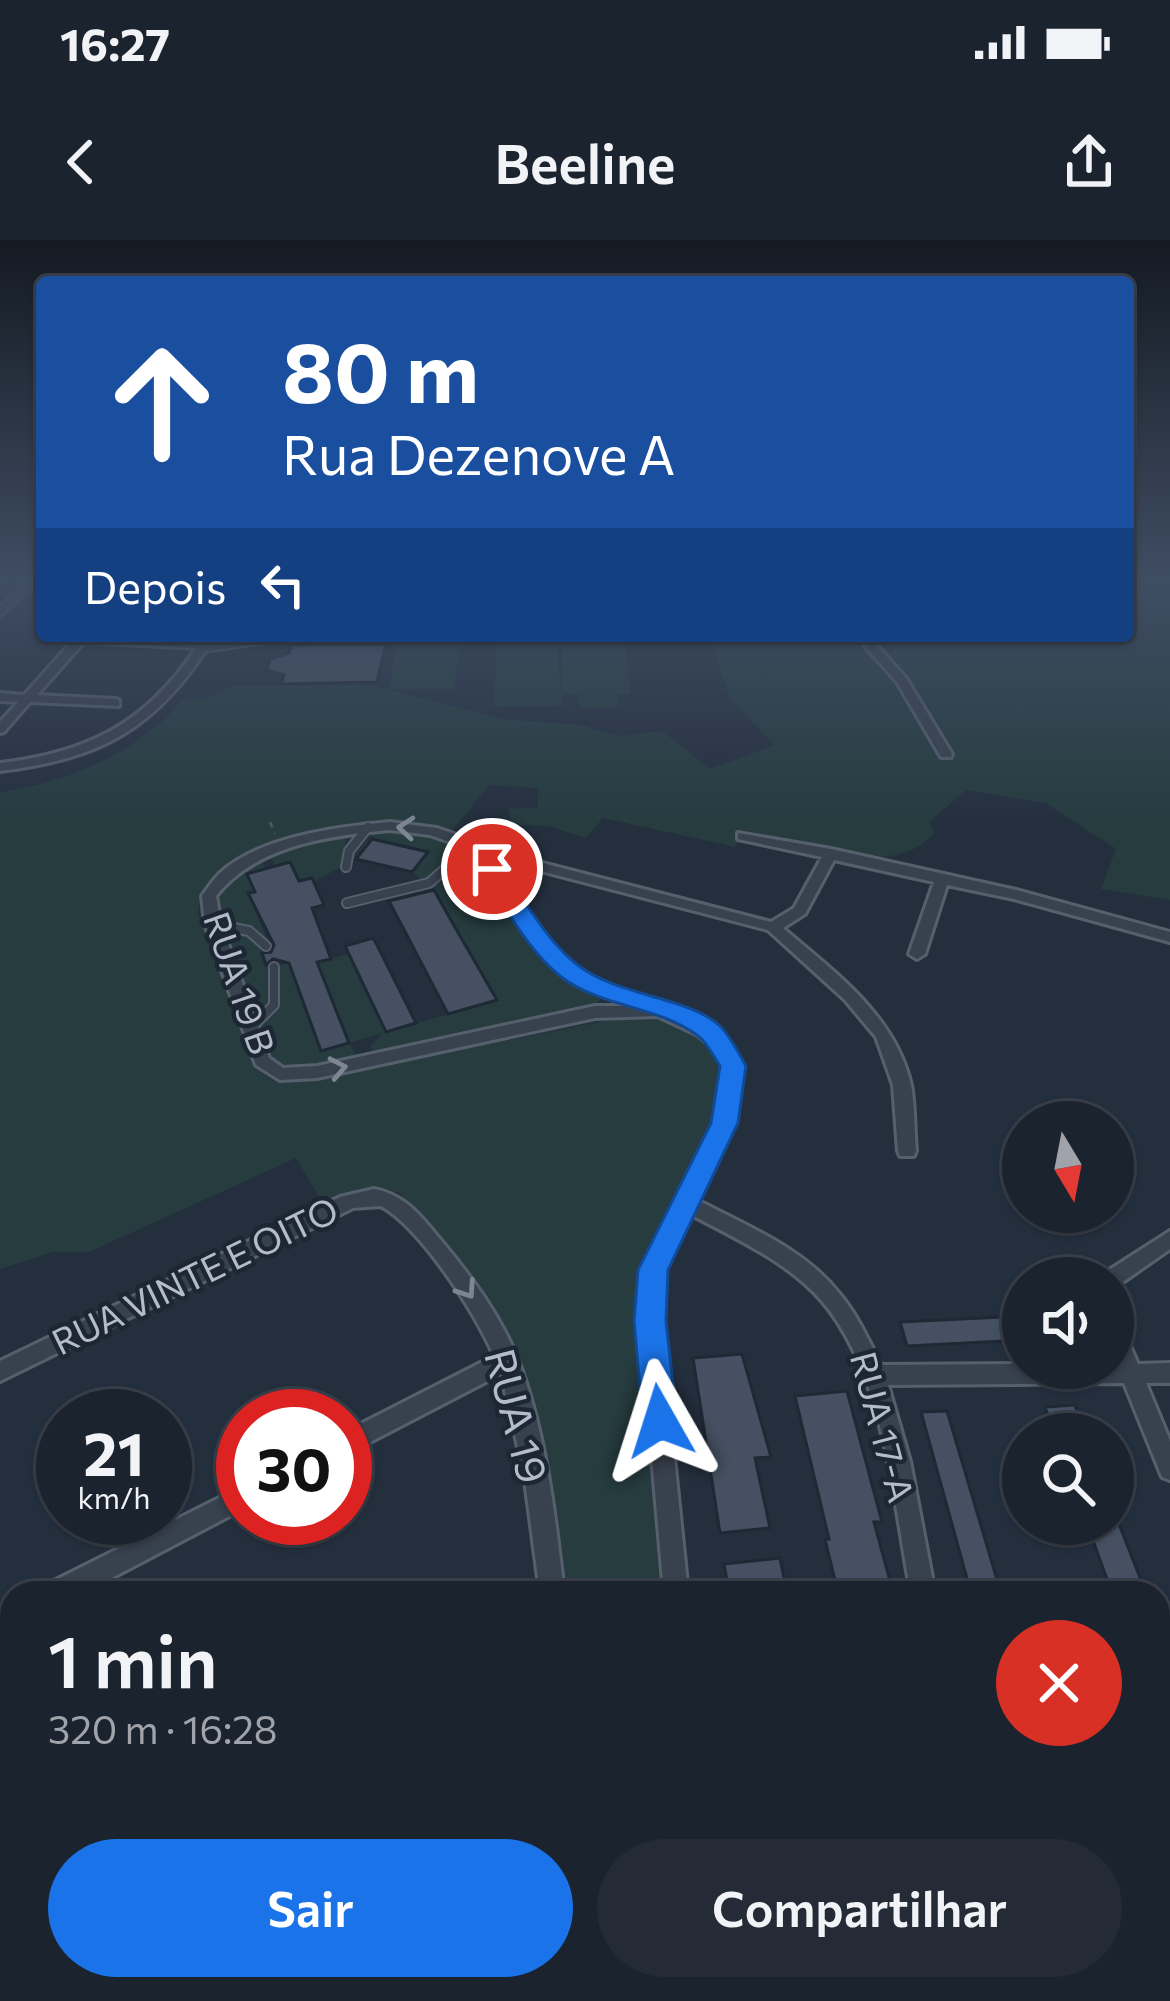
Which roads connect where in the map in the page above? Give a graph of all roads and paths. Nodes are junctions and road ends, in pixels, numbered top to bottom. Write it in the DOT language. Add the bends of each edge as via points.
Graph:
graph roads {
  1 [pos="60,662"];
  2 [pos="192,662"];
  3 [pos="886,662"];
  4 [pos="0,697"];
  5 [pos="28,698"];
  6 [pos="115,703"];
  7 [pos="0,729"];
  8 [pos="946,754"];
  9 [pos="0,767"];
  10 [pos="368,827"];
  11 [pos="743,836"];
  12 [pos="831,853"];
  13 [pos="518,861"];
  14 [pos="346,867"];
  15 [pos="492,869"];
  16 [pos="942,878"];
  17 [pos="347,903"];
  18 [pos="213,924"];
  19 [pos="773,927"];
  20 [pos="1170,937"];
  21 [pos="266,946"];
  22 [pos="917,954"];
  23 [pos="274,967"];
  24 [pos="610,995"];
  25 [pos="596,1012"];
  26 [pos="652,1012"];
  27 [pos="250,1028"];
  28 [pos="908,1151"];
  29 [pos="393,1200"];
  30 [pos="686,1202"];
  31 [pos="1170,1239"];
  32 [pos="1134,1264"];
  33 [pos="507,1360"];
  34 [pos="0,1371"];
  35 [pos="1134,1372"];
  36 [pos="1170,1373"];
  37 [pos="1002,1374"];
  38 [pos="1134,1375"];
  39 [pos="876,1376"];
  40 [pos="372,1430"];
  41 [pos="1170,1469"];
  42 [pos="216,1511"];
  43 [pos="80,1581"];
  44 [pos="550,1581"];
  45 [pos="675,1581"];
  46 [pos="920,1581"];
  1 -- 5 [label="street"];
  2 -- 9 [label="street" via="168,697 126,731 87,750"];
  3 -- 8 [label="street"];
  4 -- 5 [label="street"];
  5 -- 6 [label="street"];
  5 -- 7 [label="street"];
  13 -- 10 [label="street, RUA 19 B, one-way" via="425,829"];
  10 -- 14 [label="lane"];
  10 -- 18 [label="street, RUA 19 B" via="246,860 212,892"];
  11 -- 12 [label="street"];
  12 -- 16 [label="street"];
  12 -- 19 [label="street" via="800,911"];
  13 -- 15 [label="street"];
  13 -- 19 [label="street, RUA 19 B"];
  15 -- 17 [label="lane" via="468,856 429,883"];
  15 -- 24 [label="street" via="557,960"];
  16 -- 20 [label="street"];
  16 -- 22 [label="street"];
  18 -- 21 [label="lane" via="249,931"];
  18 -- 27 [label="street, RUA 19 B"];
  19 -- 28 [label="street" via="884,1035 902,1085"];
  23 -- 27 [label="lane" via="274,1005"];
  24 -- 25 [label="street"];
  24 -- 26 [label="street"];
  25 -- 26 [label="street, RUA 19 B"];
  27 -- 25 [label="street, RUA 19 B, one-way" via="264,1066 295,1075"];
  26 -- 30 [label="street" via="710,1031 733,1066 724,1123"];
  29 -- 33 [label="street, RUA 19, one-way" via="455,1272"];
  29 -- 34 [label="street, RUA VINTE E OITO" via="368,1195 347,1202"];
  30 -- 39 [label="street, RUA 17-A" via="799,1267 856,1330"];
  30 -- 45 [label="street" via="653,1270 650,1321"];
  31 -- 32 [label="street"];
  33 -- 40 [label="street"];
  33 -- 44 [label="street, RUA 19"];
  35 -- 36 [label="street"];
  37 -- 39 [label="street"];
  38 -- 41 [label="street"];
  39 -- 46 [label="street, RUA 17-A"];
  42 -- 43 [label="street"];
}
